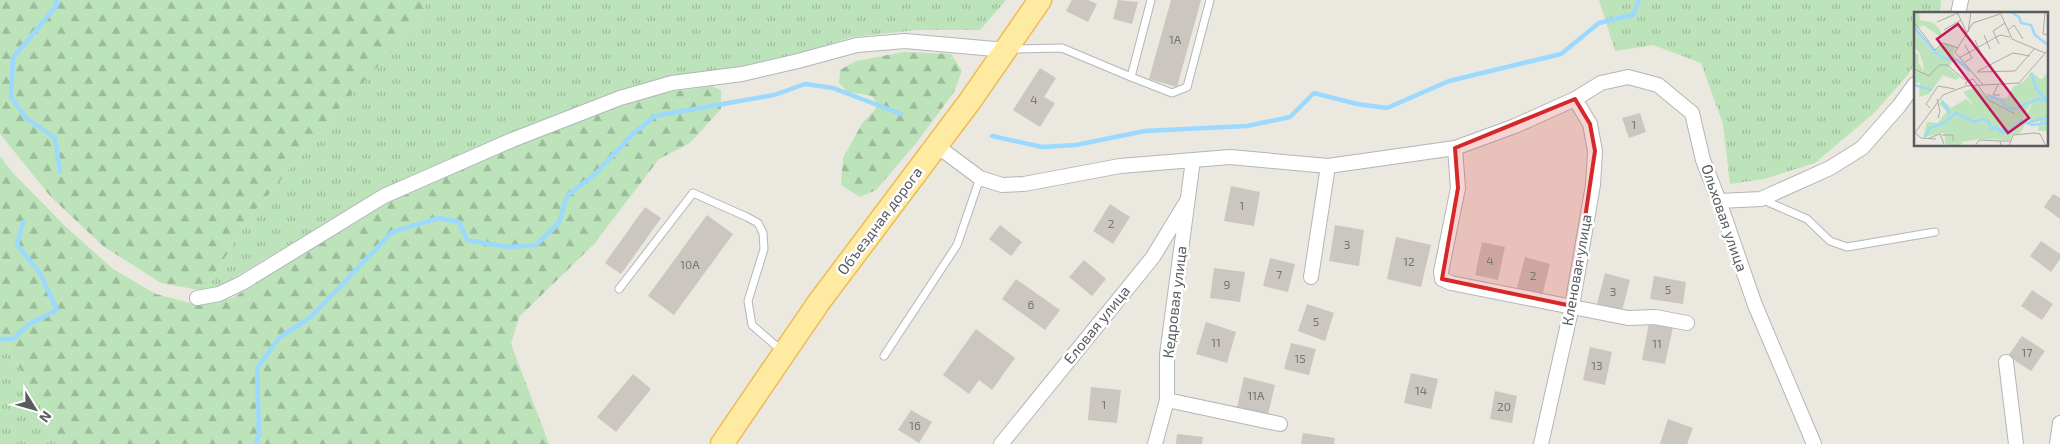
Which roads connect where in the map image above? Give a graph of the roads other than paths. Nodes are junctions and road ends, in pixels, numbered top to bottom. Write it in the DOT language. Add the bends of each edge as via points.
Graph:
graph roads {
  1 [pos="1040,0"];
  2 [pos="1151,0"];
  3 [pos="1210,0"];
  4 [pos="1006,50"];
  5 [pos="1131,77"];
  6 [pos="1914,85"];
  7 [pos="1575,98"];
  8 [pos="936,146"];
  9 [pos="1456,148"];
  10 [pos="1193,160"];
  11 [pos="1328,166"];
  12 [pos="980,178"];
  13 [pos="1761,199"];
  14 [pos="1719,200"];
  15 [pos="1187,201"];
  16 [pos="1935,232"];
  17 [pos="1311,277"];
  18 [pos="619,289"];
  19 [pos="197,298"];
  20 [pos="1572,306"];
  21 [pos="1688,323"];
  22 [pos="784,353"];
  23 [pos="884,356"];
  24 [pos="2006,362"];
  25 [pos="1167,400"];
  26 [pos="2060,423"];
  27 [pos="1280,424"];
  28 [pos="722,444"];
  29 [pos="1000,444"];
  30 [pos="1155,444"];
  31 [pos="1541,444"];
  32 [pos="1814,444"];
  33 [pos="2016,444"];
  34 [pos="2057,444"];
  1 -- 4 [label="main road, Объездная дорога"];
  2 -- 5 [label="lane"];
  3 -- 5 [label="lane" via="1187,87 1172,93"];
  4 -- 5 [label="lane" via="1062,48"];
  4 -- 8 [label="main road, Объездная дорога"];
  4 -- 19 [label="street" via="905,41 857,45 742,74 672,83 620,98 512,140 384,196 242,283 219,294"];
  6 -- 13 [label="street" via="1862,148 1830,168"];
  7 -- 9 [label="street, Ольховая улица"];
  7 -- 14 [label="street, Ольховая улица" via="1601,82 1628,78 1658,85 1692,113 1703,160"];
  7 -- 20 [label="street, Кленовая улица" via="1590,124 1595,150 1593,185"];
  8 -- 12 [label="street, Ольховая улица"];
  8 -- 22 [label="main road, Объездная дорога"];
  9 -- 11 [label="street, Ольховая улица"];
  9 -- 20 [label="street" via="1458,188 1442,278 1451,283"];
  10 -- 11 [label="street, Ольховая улица" via="1230,157"];
  10 -- 12 [label="street, Ольховая улица" via="1120,166 1024,184 1002,185"];
  10 -- 15 [label="street, Кедровая улица"];
  11 -- 17 [label="street"];
  12 -- 23 [label="lane" via="957,245"];
  13 -- 14 [label="street"];
  13 -- 16 [label="lane" via="1807,219 1830,241 1847,247"];
  14 -- 32 [label="street, Ольховая улица" via="1755,305"];
  15 -- 25 [label="street, Кедровая улица" via="1167,355"];
  15 -- 29 [label="street, Еловая улица" via="1153,257"];
  18 -- 22 [label="lane" via="692,193 758,223 763,233 764,249 748,301 752,325"];
  20 -- 21 [label="street" via="1628,318 1654,317"];
  20 -- 31 [label="street, Кленовая улица"];
  22 -- 28 [label="main road, Объездная дорога"];
  24 -- 33 [label="street"];
  25 -- 27 [label="street"];
  25 -- 30 [label="street, Кедровая улица"];
  26 -- 34 [label="street"];
}
